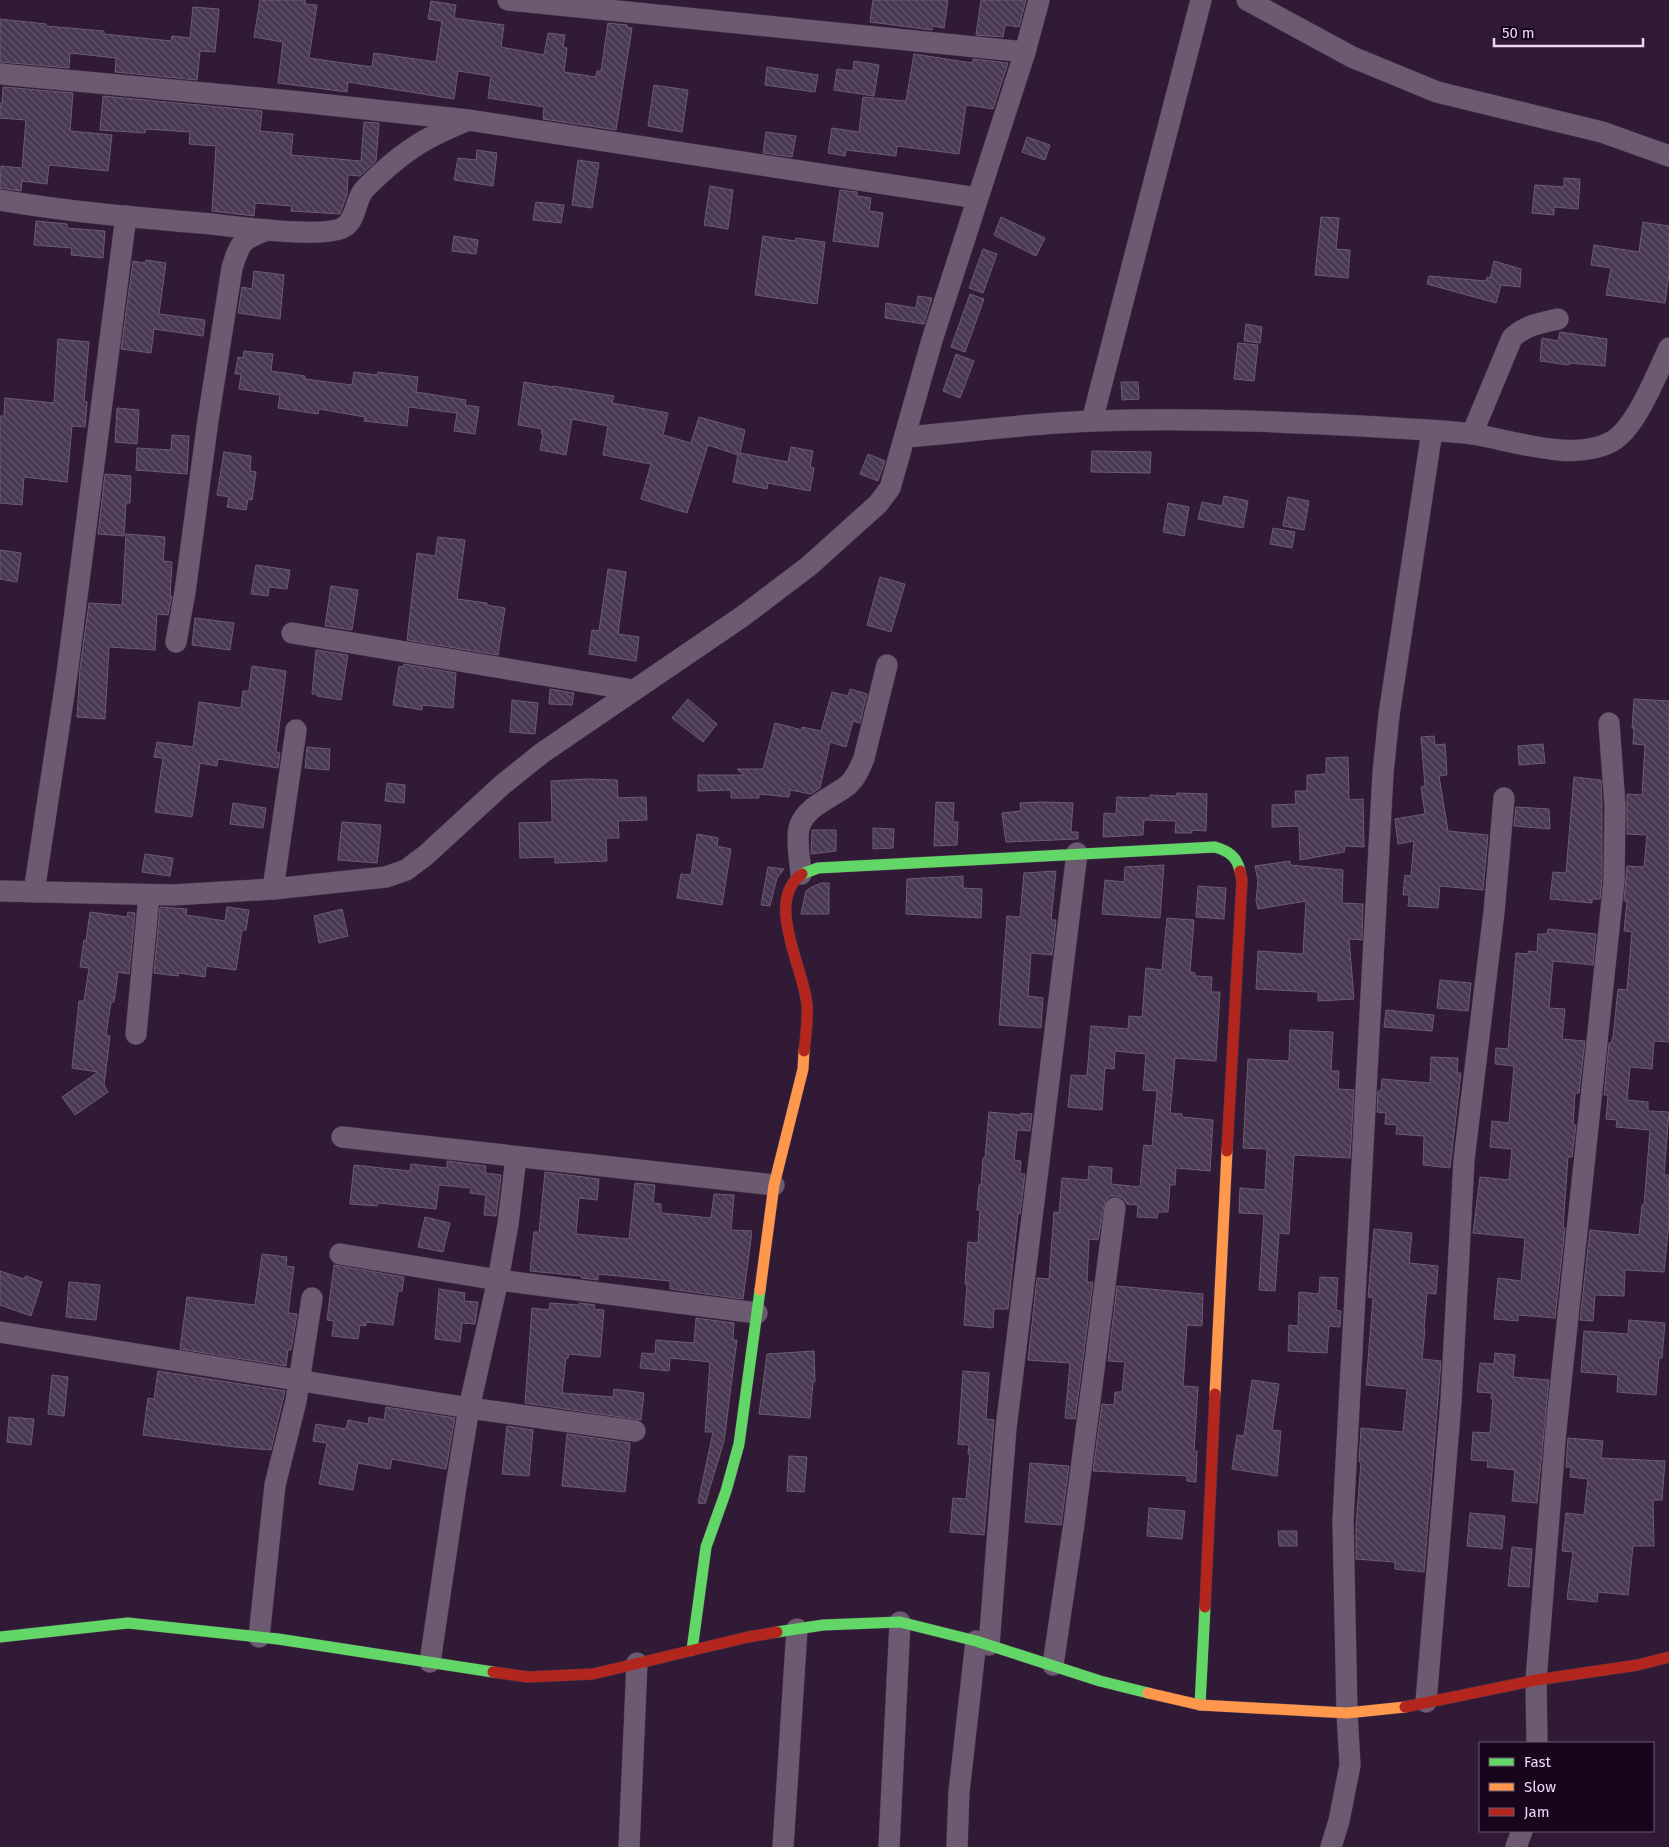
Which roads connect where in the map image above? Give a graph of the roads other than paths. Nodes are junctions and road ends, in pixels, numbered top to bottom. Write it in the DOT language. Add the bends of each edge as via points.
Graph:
graph roads {
  1 [pos="508,0"];
  2 [pos="1039,0"];
  3 [pos="1201,0"];
  4 [pos="1247,0"];
  5 [pos="1025,52"];
  6 [pos="0,74"];
  7 [pos="468,120"];
  8 [pos="1669,156"];
  9 [pos="978,198"];
  10 [pos="0,200"];
  11 [pos="126,216"];
  12 [pos="267,230"];
  13 [pos="1558,319"];
  14 [pos="1669,348"];
  15 [pos="1092,421"];
  16 [pos="1432,430"];
  17 [pos="1472,434"];
  18 [pos="905,437"];
  19 [pos="292,633"];
  20 [pos="176,642"];
  21 [pos="887,665"];
  22 [pos="633,690"];
  23 [pos="1609,723"];
  24 [pos="296,730"];
  25 [pos="1504,798"];
  26 [pos="1077,853"];
  27 [pos="801,874"];
  28 [pos="274,889"];
  29 [pos="0,891"];
  30 [pos="34,892"];
  31 [pos="149,895"];
  32 [pos="136,1034"];
  33 [pos="342,1138"];
  34 [pos="516,1157"];
  35 [pos="774,1185"];
  36 [pos="1115,1208"];
  37 [pos="340,1254"];
  38 [pos="498,1280"];
  39 [pos="312,1298"];
  40 [pos="757,1313"];
  41 [pos="0,1332"];
  42 [pos="300,1380"];
  43 [pos="468,1408"];
  44 [pos="635,1431"];
  45 [pos="900,1622"];
  46 [pos="797,1629"];
  47 [pos="0,1637"];
  48 [pos="259,1637"];
  49 [pos="982,1643"];
  50 [pos="692,1650"];
  51 [pos="1669,1657"];
  52 [pos="430,1662"];
  53 [pos="637,1663"];
  54 [pos="1053,1665"];
  55 [pos="1536,1680"];
  56 [pos="1426,1702"];
  57 [pos="1200,1704"];
  58 [pos="1347,1713"];
  59 [pos="1537,1742"];
  60 [pos="1522,1832"];
  61 [pos="629,1847"];
  62 [pos="783,1847"];
  63 [pos="889,1847"];
  64 [pos="957,1847"];
  65 [pos="1331,1847"];
  66 [pos="1516,1847"];
  1 -- 5 [label="street"];
  2 -- 5 [label="street"];
  3 -- 15 [label="street"];
  4 -- 8 [label="street" via="1352,57 1437,92 1602,132"];
  5 -- 9 [label="street"];
  6 -- 7 [label="street"];
  7 -- 9 [label="street"];
  7 -- 12 [label="street" via="434,134 395,160 364,190 352,218 343,228 327,232"];
  9 -- 18 [label="street" via="932,340"];
  10 -- 11 [label="street"];
  11 -- 12 [label="street"];
  11 -- 30 [label="street" via="67,674"];
  12 -- 20 [label="street" via="248,237 238,250 232,268"];
  13 -- 17 [label="street" via="1528,326 1512,338"];
  14 -- 17 [label="street" via="1642,405 1627,428 1612,441 1593,448 1573,450"];
  15 -- 16 [label="street" via="1249,420"];
  15 -- 18 [label="street"];
  16 -- 17 [label="street"];
  16 -- 58 [label="street" via="1383,773 1344,1482"];
  18 -- 22 [label="street" via="890,488 878,504 776,591"];
  19 -- 22 [label="street"];
  21 -- 27 [label="street" via="858,773 811,810 799,827"];
  22 -- 28 [label="street" via="542,753 406,870 386,877"];
  23 -- 55 [label="street" via="1615,806 1614,881 1556,1428"];
  24 -- 28 [label="street"];
  25 -- 56 [label="street" via="1494,912 1464,1160 1451,1401"];
  26 -- 27 [label="street" via="818,868"];
  26 -- 49 [label="street"];
  26 -- 57 [label="street" via="1215,847 1233,854 1242,880"];
  27 -- 35 [label="street" via="792,882 785,916 807,1004 803,1069"];
  28 -- 31 [label="street"];
  29 -- 30 [label="street"];
  30 -- 31 [label="street"];
  31 -- 32 [label="street"];
  33 -- 34 [label="street"];
  34 -- 35 [label="street"];
  34 -- 38 [label="street"];
  35 -- 40 [label="street"];
  36 -- 54 [label="street"];
  37 -- 38 [label="street"];
  38 -- 40 [label="street"];
  38 -- 43 [label="street"];
  39 -- 42 [label="street"];
  40 -- 50 [label="street" via="739,1444 706,1547"];
  41 -- 42 [label="street"];
  42 -- 43 [label="street"];
  42 -- 48 [label="street" via="275,1485"];
  43 -- 44 [label="street"];
  43 -- 52 [label="street"];
  45 -- 46 [label="street"];
  45 -- 49 [label="street"];
  45 -- 63 [label="street"];
  46 -- 50 [label="street"];
  46 -- 62 [label="street"];
  47 -- 48 [label="street" via="128,1623"];
  48 -- 52 [label="street"];
  49 -- 54 [label="street"];
  49 -- 64 [label="street" via="959,1792"];
  50 -- 53 [label="street"];
  51 -- 55 [label="street" via="1638,1665"];
  52 -- 53 [label="street" via="528,1677 593,1674"];
  53 -- 61 [label="street"];
  54 -- 57 [label="street" via="1100,1681"];
  55 -- 56 [label="street"];
  55 -- 59 [label="street"];
  56 -- 58 [label="street"];
  57 -- 58 [label="street"];
  58 -- 65 [label="street" via="1350,1765"];
  60 -- 66 [label="street"];
}
